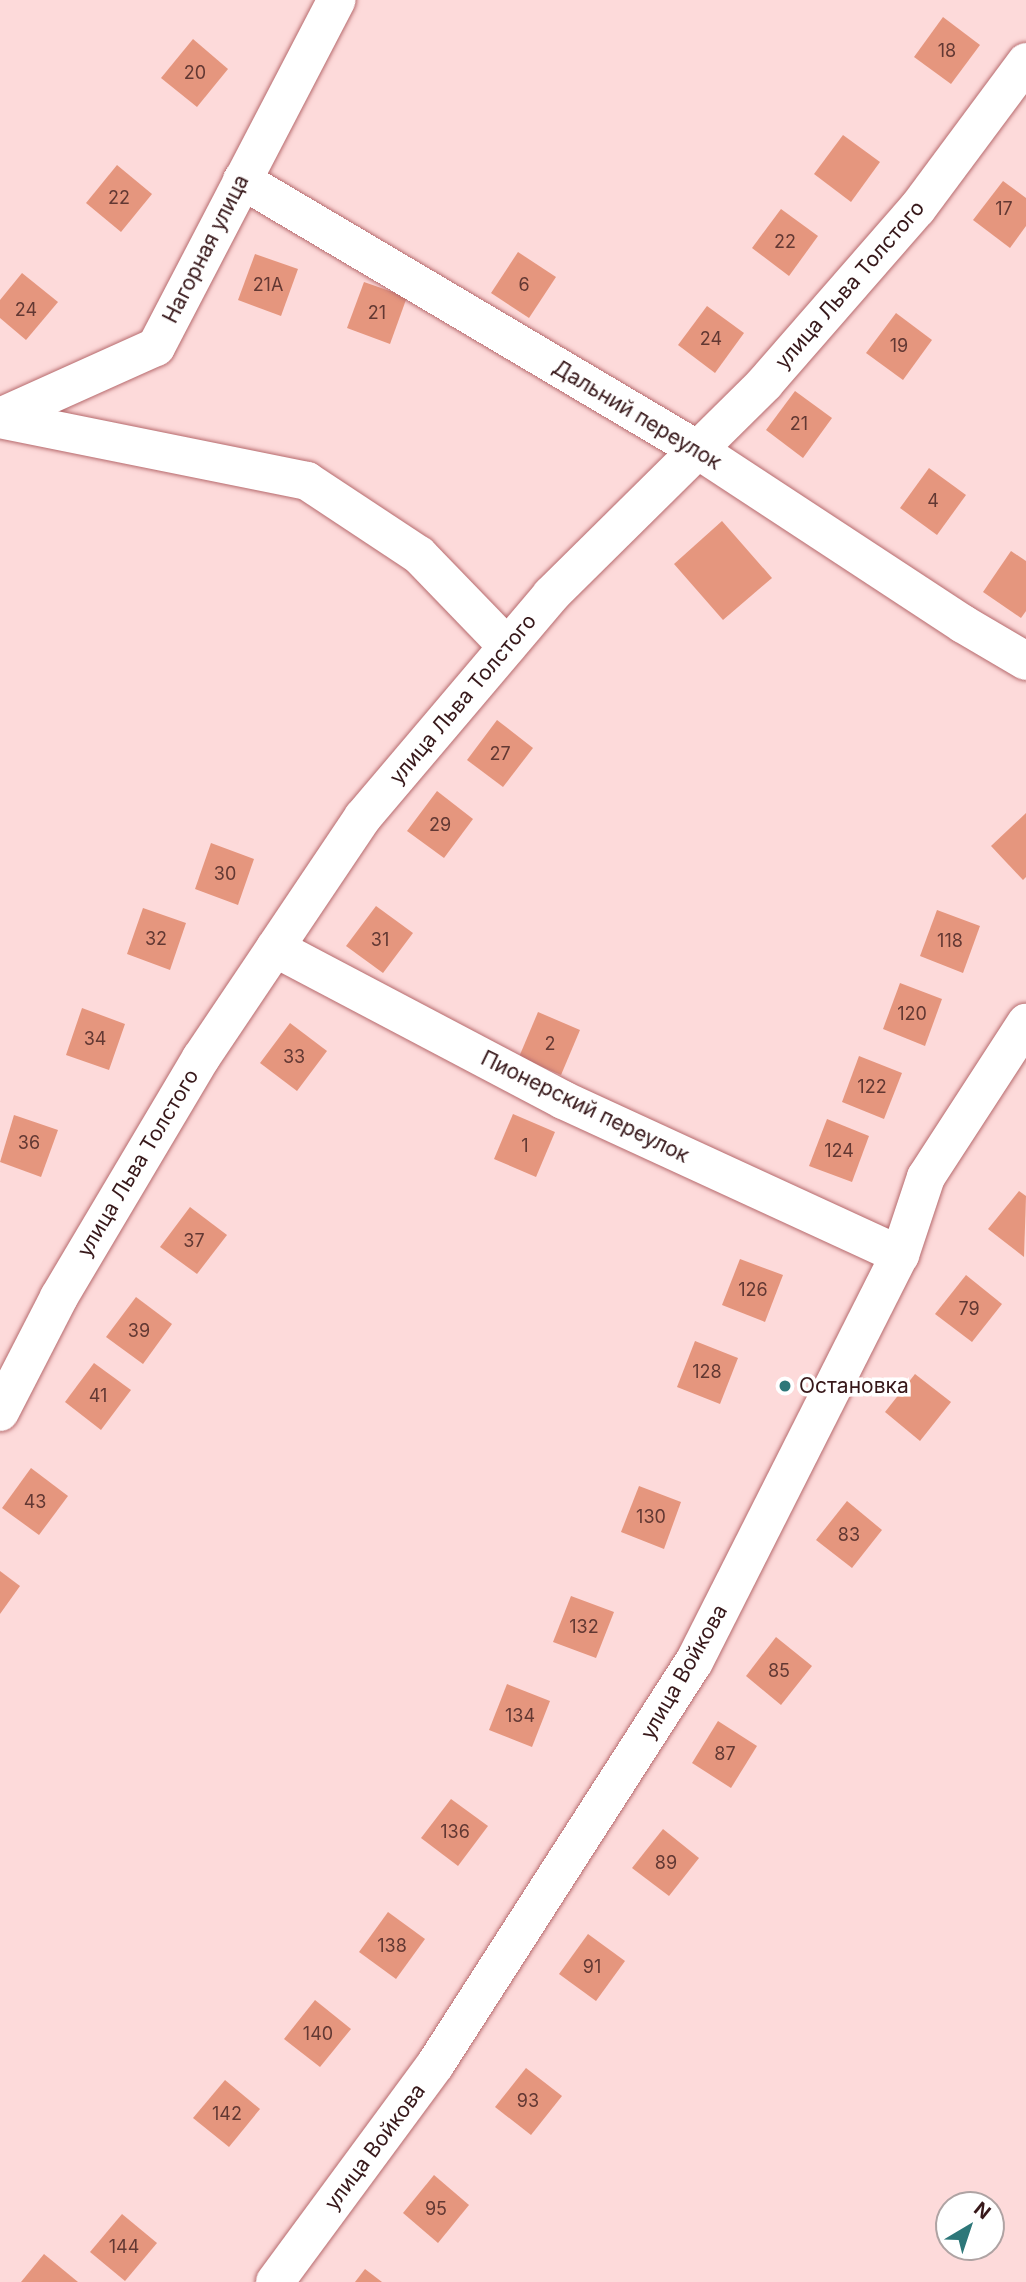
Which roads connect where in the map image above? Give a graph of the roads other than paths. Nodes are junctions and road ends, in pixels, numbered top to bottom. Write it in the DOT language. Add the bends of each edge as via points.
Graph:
graph roads {
  1 [pos="337,0"];
  2 [pos="1026,62"];
  3 [pos="242,180"];
  4 [pos="0,418"];
  5 [pos="698,450"];
  6 [pos="508,646"];
  7 [pos="1026,661"];
  8 [pos="275,948"];
  9 [pos="1026,1023"];
  10 [pos="900,1255"];
  11 [pos="0,1412"];
  12 [pos="275,2282"];
  1 -- 3 [label="street, Нагорная улица"];
  2 -- 5 [label="street, улица Льва Толстого" via="918,209 765,383"];
  3 -- 4 [label="street, Нагорная улица" via="156,347"];
  3 -- 5 [label="street, Дальний переулок"];
  4 -- 6 [label="street" via="307,481 419,555"];
  5 -- 6 [label="street, улица Льва Толстого" via="551,595"];
  5 -- 7 [label="street, Дальний переулок"];
  6 -- 8 [label="street, улица Льва Толстого" via="363,817"];
  8 -- 10 [label="street, Пионерский переулок" via="563,1100"];
  8 -- 11 [label="street, улица Льва Толстого" via="201,1058 87,1249"];
  9 -- 10 [label="street, улица Войкова" via="926,1177"];
  10 -- 12 [label="street, улица Войкова" via="694,1662 435,2066"];
}
